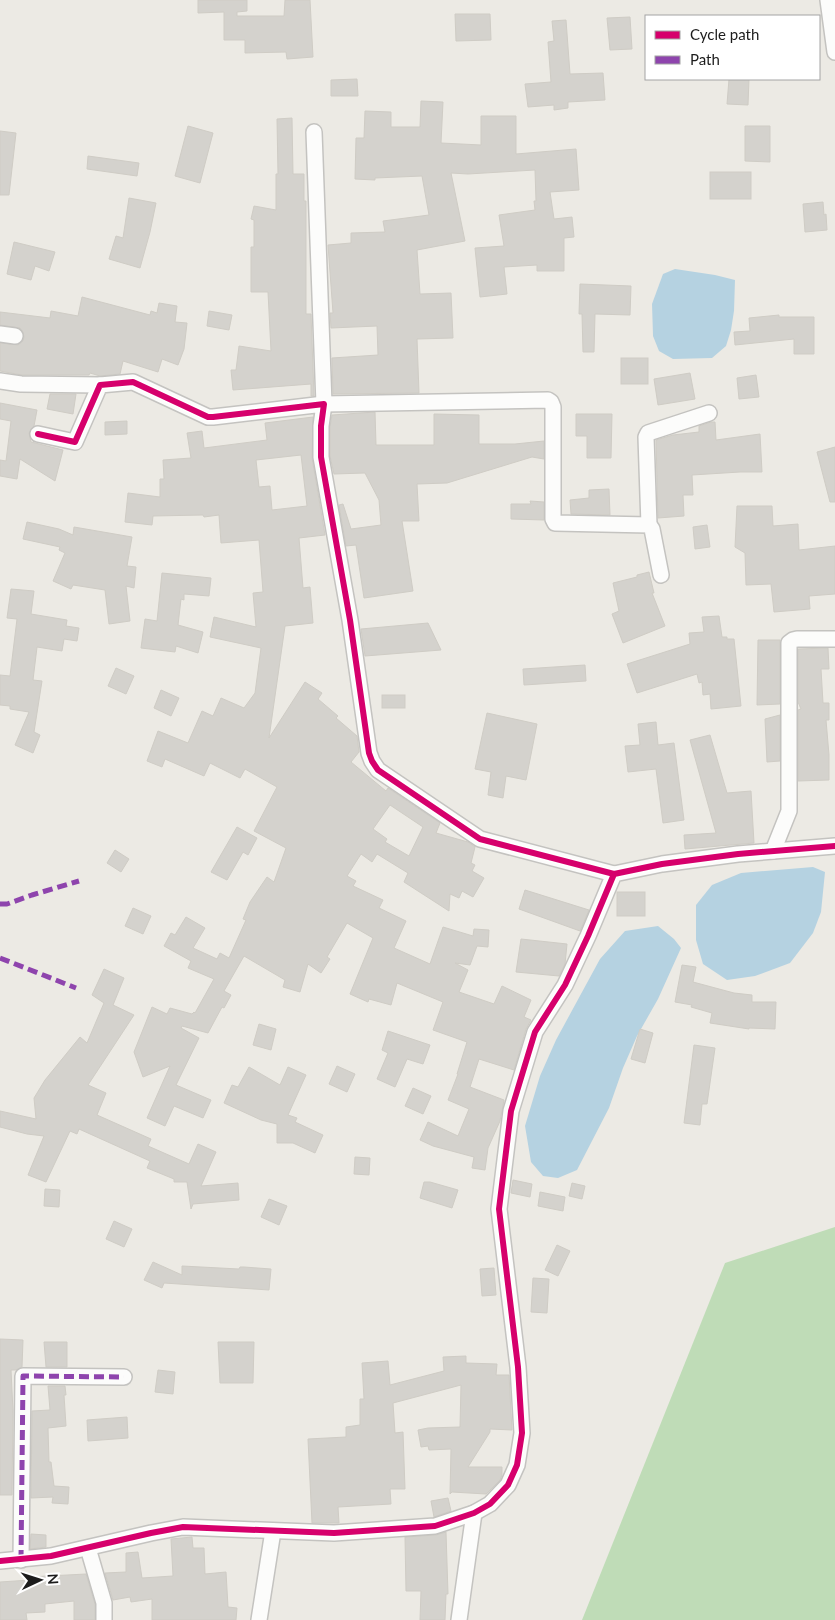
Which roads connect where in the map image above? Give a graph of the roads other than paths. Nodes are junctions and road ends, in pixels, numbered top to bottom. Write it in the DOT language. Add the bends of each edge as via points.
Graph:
graph roads {
  1 [pos="828,0"];
  2 [pos="835,52"];
  3 [pos="314,132"];
  4 [pos="0,381"];
  5 [pos="100,385"];
  6 [pos="324,404"];
  7 [pos="709,413"];
  8 [pos="38,434"];
  9 [pos="649,525"];
  10 [pos="662,575"];
  11 [pos="835,639"];
  12 [pos="835,846"];
  13 [pos="773,851"];
  14 [pos="614,874"];
  15 [pos="124,1377"];
  16 [pos="474,1513"];
  17 [pos="273,1531"];
  18 [pos="88,1548"];
  19 [pos="21,1560"];
  20 [pos="0,1561"];
  21 [pos="104,1620"];
  22 [pos="259,1620"];
  23 [pos="459,1620"];
  1 -- 2 [label="street"];
  3 -- 6 [label="street"];
  4 -- 5 [label="street"];
  5 -- 6 [label="street" via="134,382 208,417"];
  5 -- 8 [label="street" via="74,442"];
  6 -- 9 [label="street" via="548,400 554,407 555,523"];
  6 -- 14 [label="street" via="321,457 372,762 378,770 480,839"];
  7 -- 9 [label="street" via="648,433"];
  9 -- 10 [label="street"];
  11 -- 13 [label="street" via="797,639 789,643 789,811"];
  12 -- 13 [label="street"];
  13 -- 14 [label="street" via="662,864"];
  14 -- 16 [label="street" via="566,985 535,1032 511,1112 500,1209 522,1433 517,1465 508,1486 490,1504"];
  15 -- 19 [label="street" via="23,1376"];
  16 -- 17 [label="street" via="435,1526 334,1533"];
  16 -- 23 [label="street"];
  17 -- 18 [label="street" via="183,1527"];
  17 -- 22 [label="street"];
  18 -- 19 [label="street"];
  18 -- 21 [label="street" via="104,1603"];
  19 -- 20 [label="street"];
}
